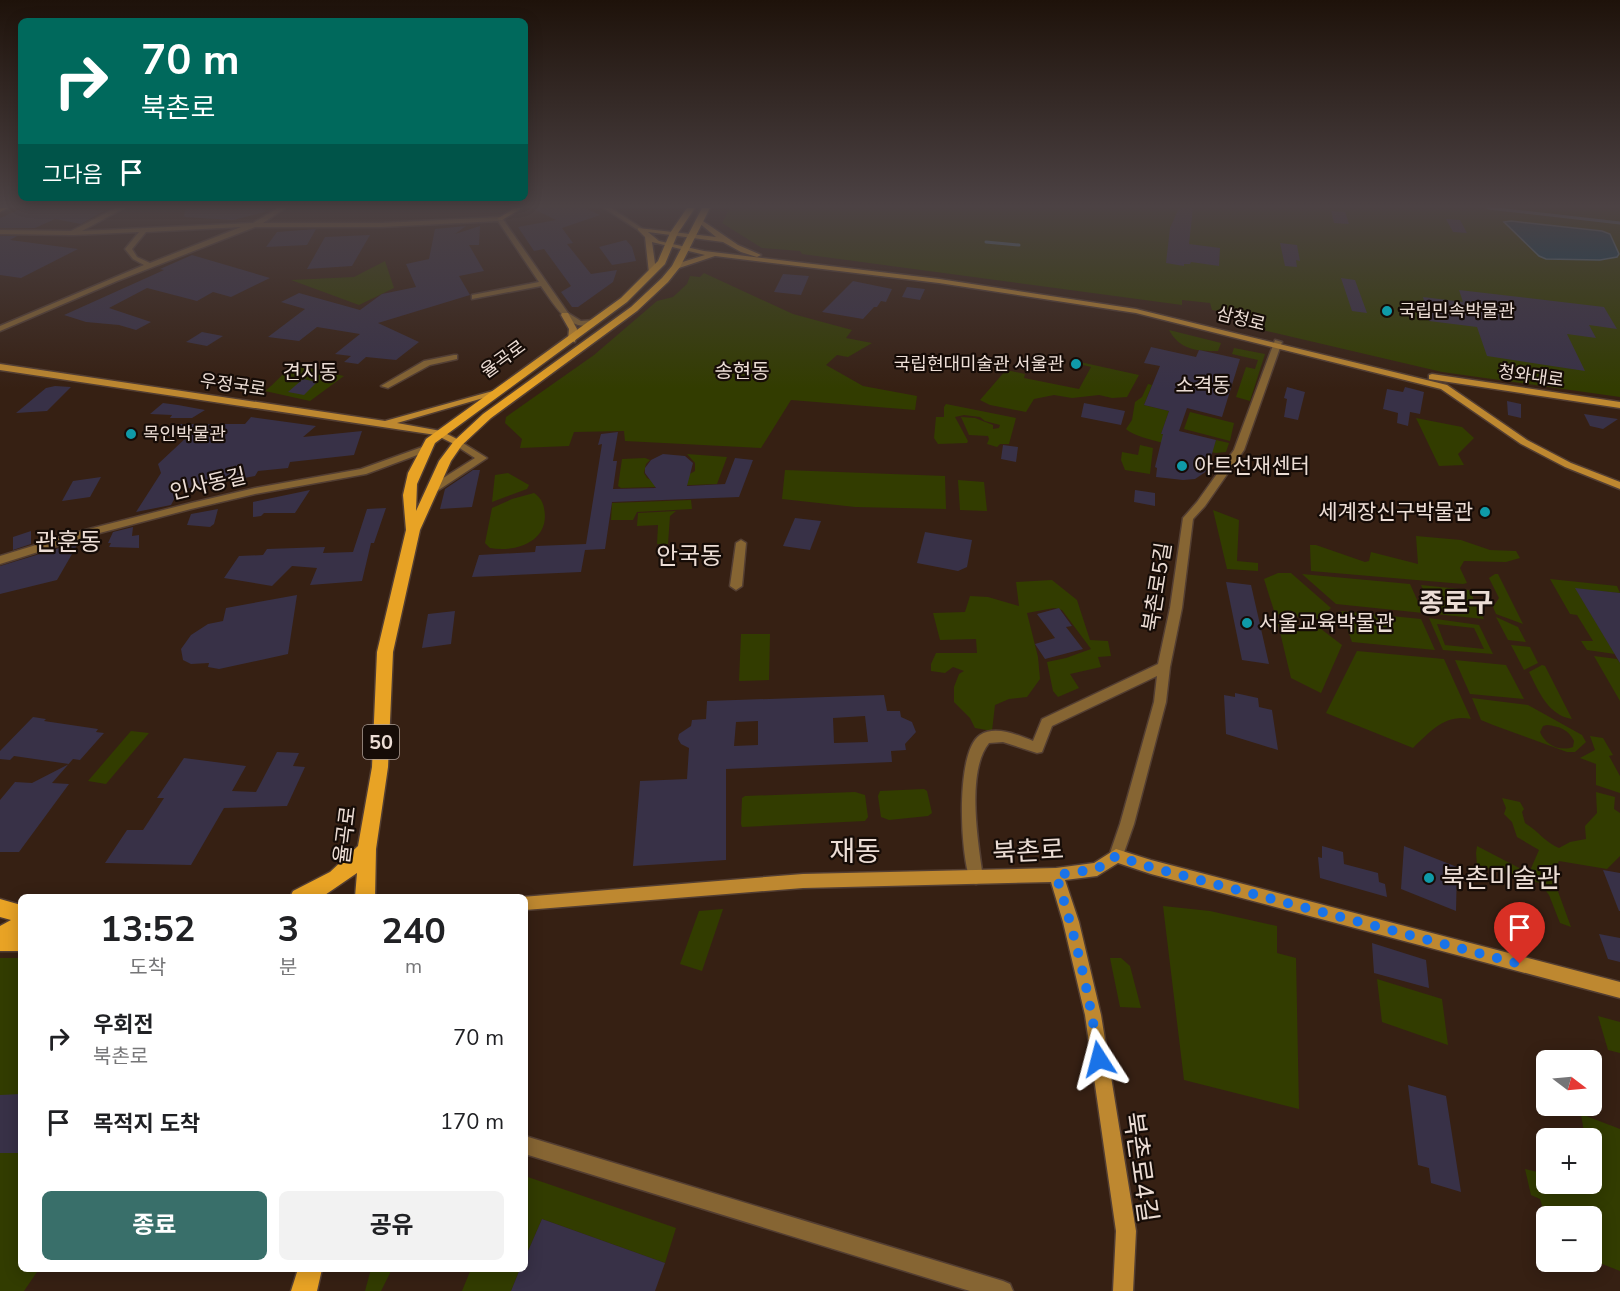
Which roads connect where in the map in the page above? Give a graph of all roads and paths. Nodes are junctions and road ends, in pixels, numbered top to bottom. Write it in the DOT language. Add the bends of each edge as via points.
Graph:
graph roads {
  1 [pos="141,268"];
  2 [pos="534,268"];
  3 [pos="655,268"];
  4 [pos="675,268"];
  5 [pos="828,268"];
  6 [pos="862,268"];
  7 [pos="652,271"];
  8 [pos="544,283"];
  9 [pos="475,297"];
  10 [pos="565,315"];
  11 [pos="594,322"];
  12 [pos="0,329"];
  13 [pos="572,340"];
  14 [pos="1278,344"];
  15 [pos="454,357"];
  16 [pos="0,367"];
  17 [pos="1438,378"];
  18 [pos="385,386"];
  19 [pos="1444,387"];
  20 [pos="500,392"];
  21 [pos="1620,405"];
  22 [pos="1620,412"];
  23 [pos="384,424"];
  24 [pos="438,433"];
  25 [pos="458,443"];
  26 [pos="425,449"];
  27 [pos="1620,486"];
  28 [pos="433,489"];
  29 [pos="413,530"];
  30 [pos="741,543"];
  31 [pos="0,560"];
  32 [pos="736,586"];
  33 [pos="1164,667"];
  34 [pos="367,849"];
  35 [pos="1116,856"];
  36 [pos="1056,875"];
  37 [pos="976,877"];
  38 [pos="307,894"];
  39 [pos="365,894"];
  40 [pos="528,903"];
  41 [pos="18,906"];
  42 [pos="0,907"];
  43 [pos="18,913"];
  44 [pos="18,926"];
  45 [pos="0,935"];
  46 [pos="0,942"];
  47 [pos="18,942"];
  48 [pos="1620,990"];
  49 [pos="528,1146"];
  50 [pos="309,1272"];
  51 [pos="304,1291"];
  52 [pos="1003,1291"];
  53 [pos="1124,1291"];
  1 -- 12 [label="street"];
  2 -- 8 [label="street"];
  3 -- 7 [label="main road, 율곡로"];
  4 -- 25 [label="main road, 율곡로" via="634,309 487,416"];
  5 -- 14 [label="street, 삼청로" via="1136,310"];
  6 -- 14 [label="street, 삼청로" via="1104,302"];
  7 -- 11 [label="main road, 율곡로" via="624,300"];
  8 -- 9 [label="street"];
  8 -- 10 [label="street"];
  10 -- 11 [label="street" via="580,323"];
  10 -- 13 [label="street" via="573,329"];
  11 -- 13 [label="main road, 율곡로"];
  13 -- 20 [label="main road, 율곡로"];
  14 -- 17 [label="street, 삼청로"];
  14 -- 19 [label="street, 삼청로"];
  14 -- 33 [label="street, 북촌로5길" via="1239,450 1188,518"];
  15 -- 18 [label="street" via="427,363"];
  16 -- 23 [label="street, 우정국로"];
  17 -- 21 [label="street, 청와대로"];
  19 -- 22 [label="street, 청와대로"];
  19 -- 27 [label="street, 삼청로" via="1524,442"];
  20 -- 23 [label="street"];
  20 -- 24 [label="main road, 율곡로"];
  23 -- 24 [label="street, 우정국로"];
  24 -- 25 [label="street, 우정국로"];
  24 -- 26 [label="main road, 율곡로"];
  25 -- 28 [label="main road, 율곡로"];
  25 -- 28 [label="street" via="482,458"];
  26 -- 29 [label="main road, 율곡로 / 50" via="410,482 407,514"];
  26 -- 31 [label="street, 인사동길" via="363,472 190,506"];
  28 -- 29 [label="main road, 율곡로"];
  29 -- 34 [label="main road, 율곡로 / 50" via="385,652 380,767"];
  30 -- 32 [label="street"];
  33 -- 35 [label="street, 북촌로5길" via="1160,702"];
  33 -- 37 [label="street" via="1047,723 1036,752 1017,741 993,736 982,740 971,763 970,847"];
  34 -- 38 [label="main road" via="342,875"];
  34 -- 39 [label="main road, 율곡로 / 50"];
  35 -- 36 [label="street, 북촌로" via="1097,869"];
  35 -- 48 [label="street"];
  36 -- 37 [label="street, 북촌로"];
  36 -- 53 [label="street, 북촌로4길" via="1093,1015 1125,1231"];
  37 -- 40 [label="street, 북촌로" via="803,881"];
  41 -- 42 [label="main road"];
  42 -- 43 [label="main road"];
  44 -- 45 [label="main road"];
  46 -- 47 [label="main road"];
  49 -- 52 [label="street"];
  50 -- 51 [label="main road"];
}
